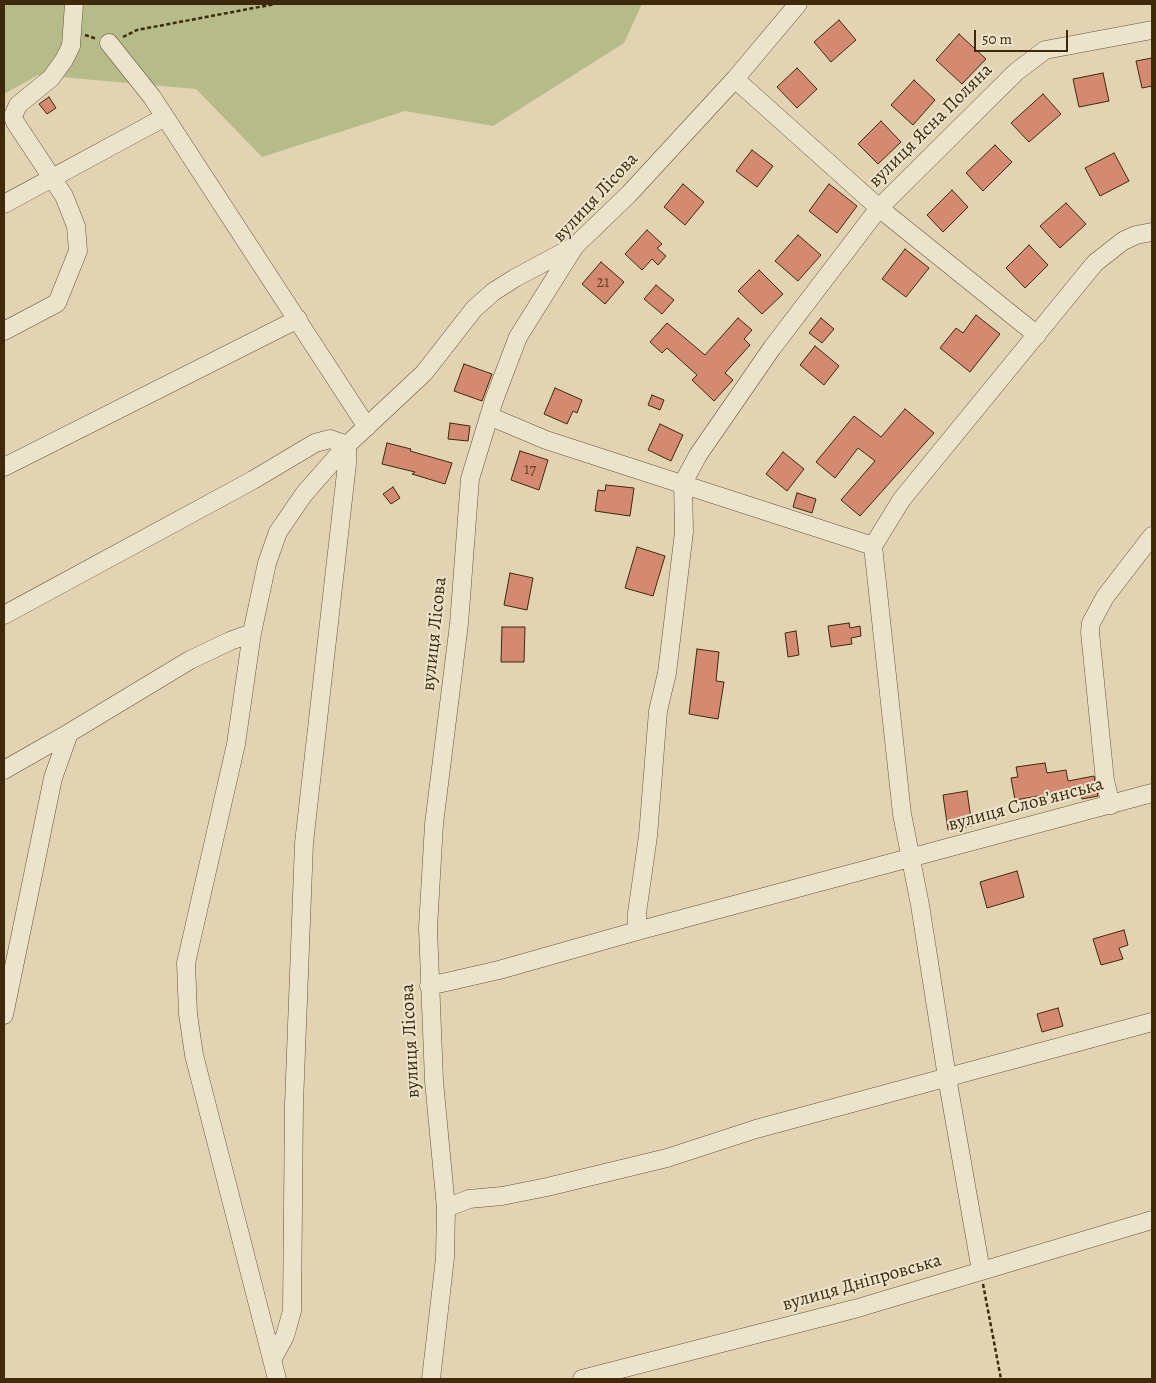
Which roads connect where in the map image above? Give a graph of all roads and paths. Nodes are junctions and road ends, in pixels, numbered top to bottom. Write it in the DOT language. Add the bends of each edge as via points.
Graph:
graph roads {
  1 [pos="74,4"];
  2 [pos="275,4"];
  3 [pos="798,4"];
  4 [pos="1152,30"];
  5 [pos="73,31"];
  6 [pos="109,43"];
  7 [pos="735,78"];
  8 [pos="165,117"];
  9 [pos="51,178"];
  10 [pos="4,204"];
  11 [pos="879,208"];
  12 [pos="1152,232"];
  13 [pos="575,246"];
  14 [pos="298,318"];
  15 [pos="4,331"];
  16 [pos="1037,335"];
  17 [pos="489,416"];
  18 [pos="367,427"];
  19 [pos="346,445"];
  20 [pos="4,467"];
  21 [pos="683,483"];
  22 [pos="1152,536"];
  23 [pos="873,546"];
  24 [pos="4,615"];
  25 [pos="252,633"];
  26 [pos="69,733"];
  27 [pos="4,770"];
  28 [pos="1152,794"];
  29 [pos="1111,805"];
  30 [pos="910,857"];
  31 [pos="637,931"];
  32 [pos="429,986"];
  33 [pos="4,1015"];
  34 [pos="1152,1022"];
  35 [pos="947,1077"];
  36 [pos="446,1208"];
  37 [pos="1152,1220"];
  38 [pos="981,1270"];
  39 [pos="272,1360"];
  40 [pos="277,1379"];
  41 [pos="431,1379"];
  42 [pos="582,1379"];
  43 [pos="1001,1379"];
  1 -- 5 [label="street"];
  2 -- 6 [label="path" via="137,30"];
  3 -- 7 [label="street, вулиця Лісова"];
  4 -- 11 [label="street, вулиця Ясна Поляна" via="1054,48 1038,54"];
  5 -- 6 [label="path"];
  5 -- 9 [label="street" via="71,46 51,78 14,110 15,122"];
  6 -- 8 [label="street"];
  7 -- 11 [label="street"];
  7 -- 13 [label="street, вулиця Лісова" via="630,194"];
  8 -- 9 [label="street"];
  8 -- 14 [label="street"];
  9 -- 10 [label="street"];
  9 -- 15 [label="street" via="64,196 76,226 78,251 57,304"];
  11 -- 16 [label="street"];
  11 -- 21 [label="street, вулиця Ясна Поляна" via="727,411"];
  12 -- 16 [label="street" via="1123,240 1095,263"];
  13 -- 17 [label="street, вулиця Лісова" via="518,337"];
  13 -- 18 [label="street" via="493,292 474,309 424,374"];
  14 -- 18 [label="street"];
  14 -- 20 [label="street"];
  16 -- 23 [label="street" via="902,499"];
  17 -- 21 [label="street" via="546,440"];
  17 -- 32 [label="street, вулиця Лісова" via="470,479 459,624 434,824 428,928"];
  18 -- 19 [label="street"];
  19 -- 24 [label="street" via="330,439 315,443"];
  19 -- 25 [label="street" via="304,494 278,532 267,563"];
  19 -- 39 [label="street" via="347,464 304,843 294,1104 292,1311 285,1336"];
  21 -- 23 [label="street"];
  21 -- 31 [label="street" via="684,532 667,673 658,711 648,836 636,913"];
  22 -- 29 [label="street" via="1105,597 1091,623 1103,761"];
  23 -- 30 [label="street" via="902,814"];
  25 -- 26 [label="street" via="190,660"];
  25 -- 39 [label="street" via="236,744 186,963 194,1055"];
  26 -- 27 [label="street"];
  26 -- 33 [label="street" via="53,778"];
  28 -- 29 [label="street, вулиця Словʼянська"];
  29 -- 30 [label="street, вулиця Словʼянська"];
  30 -- 31 [label="street, вулиця Словʼянська"];
  30 -- 35 [label="street"];
  31 -- 32 [label="street, вулиця Словʼянська" via="490,973"];
  32 -- 36 [label="street, вулиця Лісова"];
  34 -- 35 [label="street"];
  35 -- 36 [label="street" via="756,1129 667,1158 547,1187 469,1199"];
  35 -- 38 [label="street"];
  36 -- 41 [label="street, вулиця Лісова"];
  37 -- 38 [label="street, вулиця Дніпровська"];
  38 -- 42 [label="street, вулиця Дніпровська" via="858,1308"];
  38 -- 43 [label="path"];
  39 -- 40 [label="street"];
}
